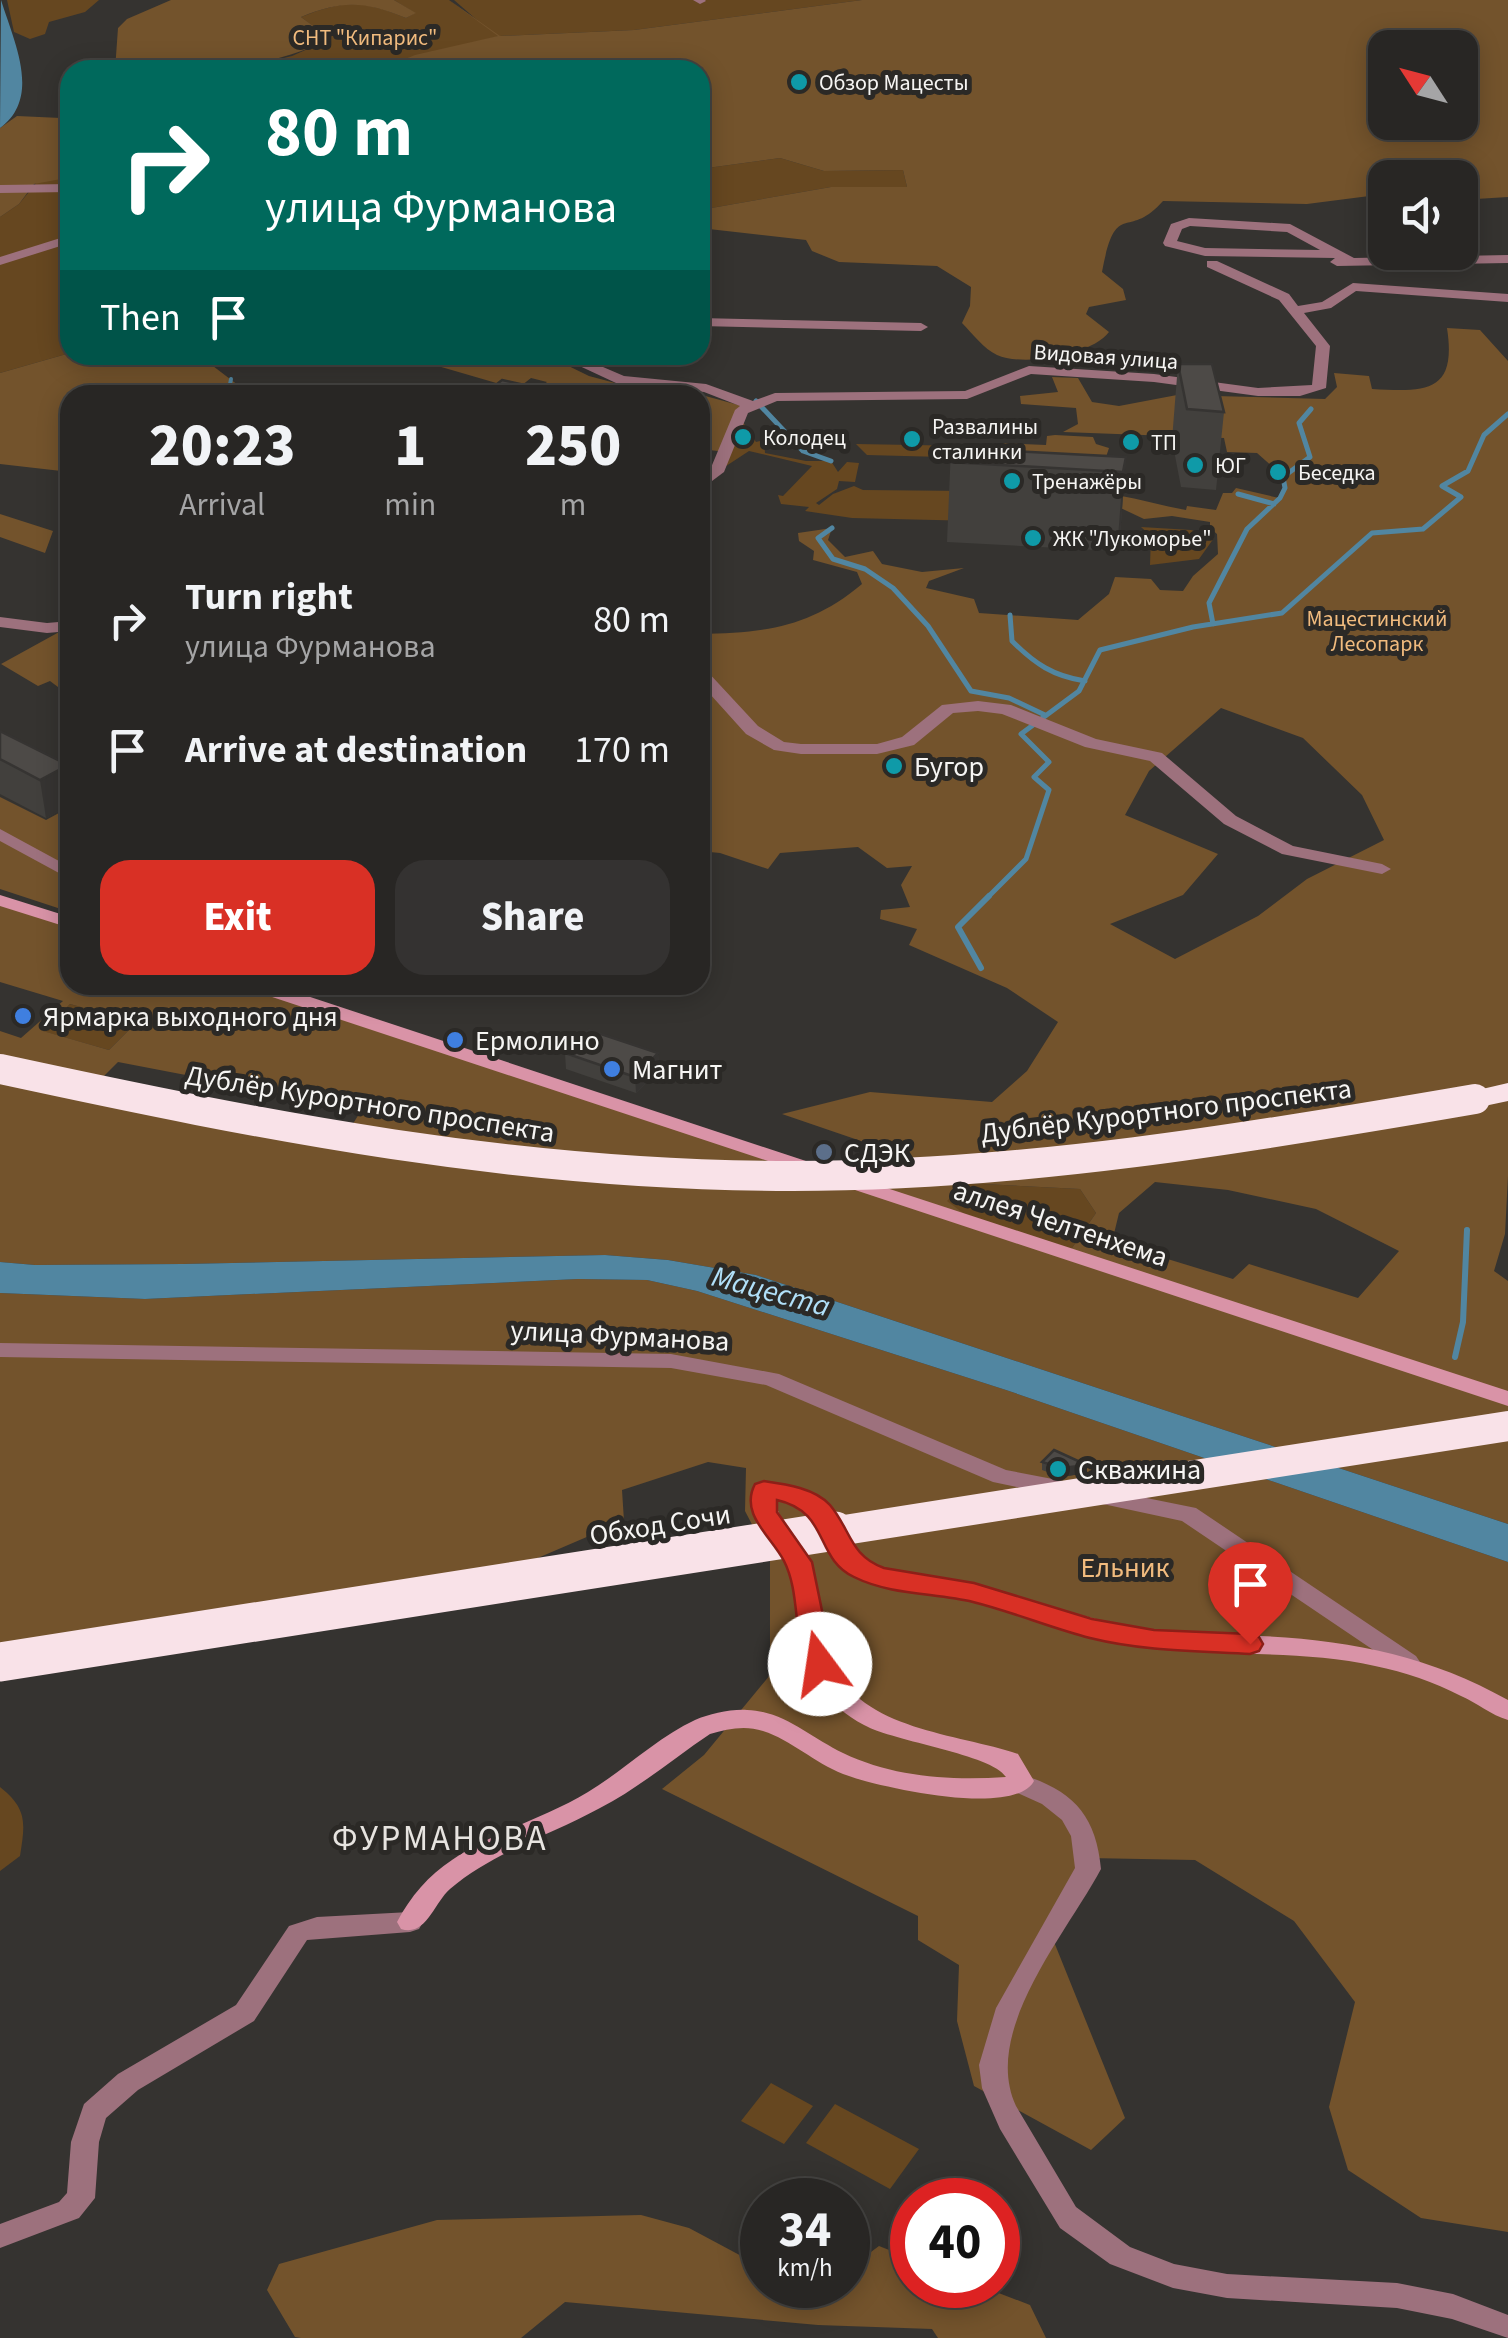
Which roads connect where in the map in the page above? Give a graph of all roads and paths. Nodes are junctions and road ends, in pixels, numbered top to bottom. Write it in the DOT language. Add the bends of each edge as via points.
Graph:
graph roads {
  1 [pos="60,188"];
  2 [pos="0,189"];
  3 [pos="60,242"];
  4 [pos="1344,257"];
  5 [pos="1508,259"];
  6 [pos="0,261"];
  7 [pos="1508,298"];
  8 [pos="1294,311"];
  9 [pos="710,322"];
  10 [pos="921,327"];
  11 [pos="587,365"];
  12 [pos="674,385"];
  13 [pos="710,389"];
  14 [pos="749,404"];
  15 [pos="710,478"];
  16 [pos="0,622"];
  17 [pos="60,627"];
  18 [pos="710,684"];
  19 [pos="0,834"];
  20 [pos="60,868"];
  21 [pos="1382,869"];
  22 [pos="0,900"];
  23 [pos="60,921"];
  24 [pos="286,995"];
  25 [pos="0,1069"];
  26 [pos="1508,1092"];
  27 [pos="0,1350"];
  28 [pos="1508,1398"];
  29 [pos="1508,1426"];
  30 [pos="0,1662"];
  31 [pos="1408,1662"];
  32 [pos="1508,1711"];
  33 [pos="1020,1783"];
  34 [pos="0,2236"];
  35 [pos="1508,2328"];
  1 -- 2 [label="street"];
  3 -- 6 [label="street"];
  4 -- 4 [label="street" via="1205,252 1170,243 1176,227 1188,222 1272,225 1304,232"];
  4 -- 5 [label="street"];
  4 -- 8 [label="street, Видовая улица" via="1212,264 1279,294"];
  7 -- 8 [label="street" via="1353,287 1326,305"];
  8 -- 14 [label="street, Видовая улица" via="1324,355 1321,384 1300,392 1029,370 967,394 829,394"];
  9 -- 10 [label="street"];
  11 -- 12 [label="street" via="622,380"];
  13 -- 14 [label="street"];
  14 -- 15 [label="street"];
  16 -- 17 [label="street"];
  18 -- 21 [label="street" via="752,730 801,749 890,746 908,741 941,713 992,707 1156,757 1230,820 1288,850"];
  19 -- 20 [label="street"];
  22 -- 23 [label="street"];
  24 -- 28 [label="street, аллея Челтенхема"];
  25 -- 26 [label="highway, Дублёр Курортного проспекта, bridge" via="267,1126 449,1154 733,1175 869,1175 1047,1161"];
  27 -- 31 [label="street, улица Фурманова" via="672,1361 742,1371 1001,1477 1188,1514"];
  29 -- 30 [label="highway, Обход Сочи, bridge"];
  31 -- 32 [label="street, улица Фурманова"];
  31 -- 33 [label="street, улица Фурманова" via="1349,1650 1154,1640 1092,1629 974,1593 882,1577 844,1556 812,1504 764,1490 764,1513 799,1562 820,1664 842,1699 876,1722 1009,1762 1022,1776"];
  33 -- 34 [label="street" via="967,1788 873,1774 759,1717 714,1722 595,1800 463,1865 437,1885 410,1922 298,1933 245,2013 108,2095 94,2112 81,2198 69,2210"];
  33 -- 35 [label="street" via="1077,1817 1088,1844 1088,1869 1001,2021 992,2060 995,2086 1068,2218 1132,2265 1177,2283 1248,2293 1404,2296"];
}
